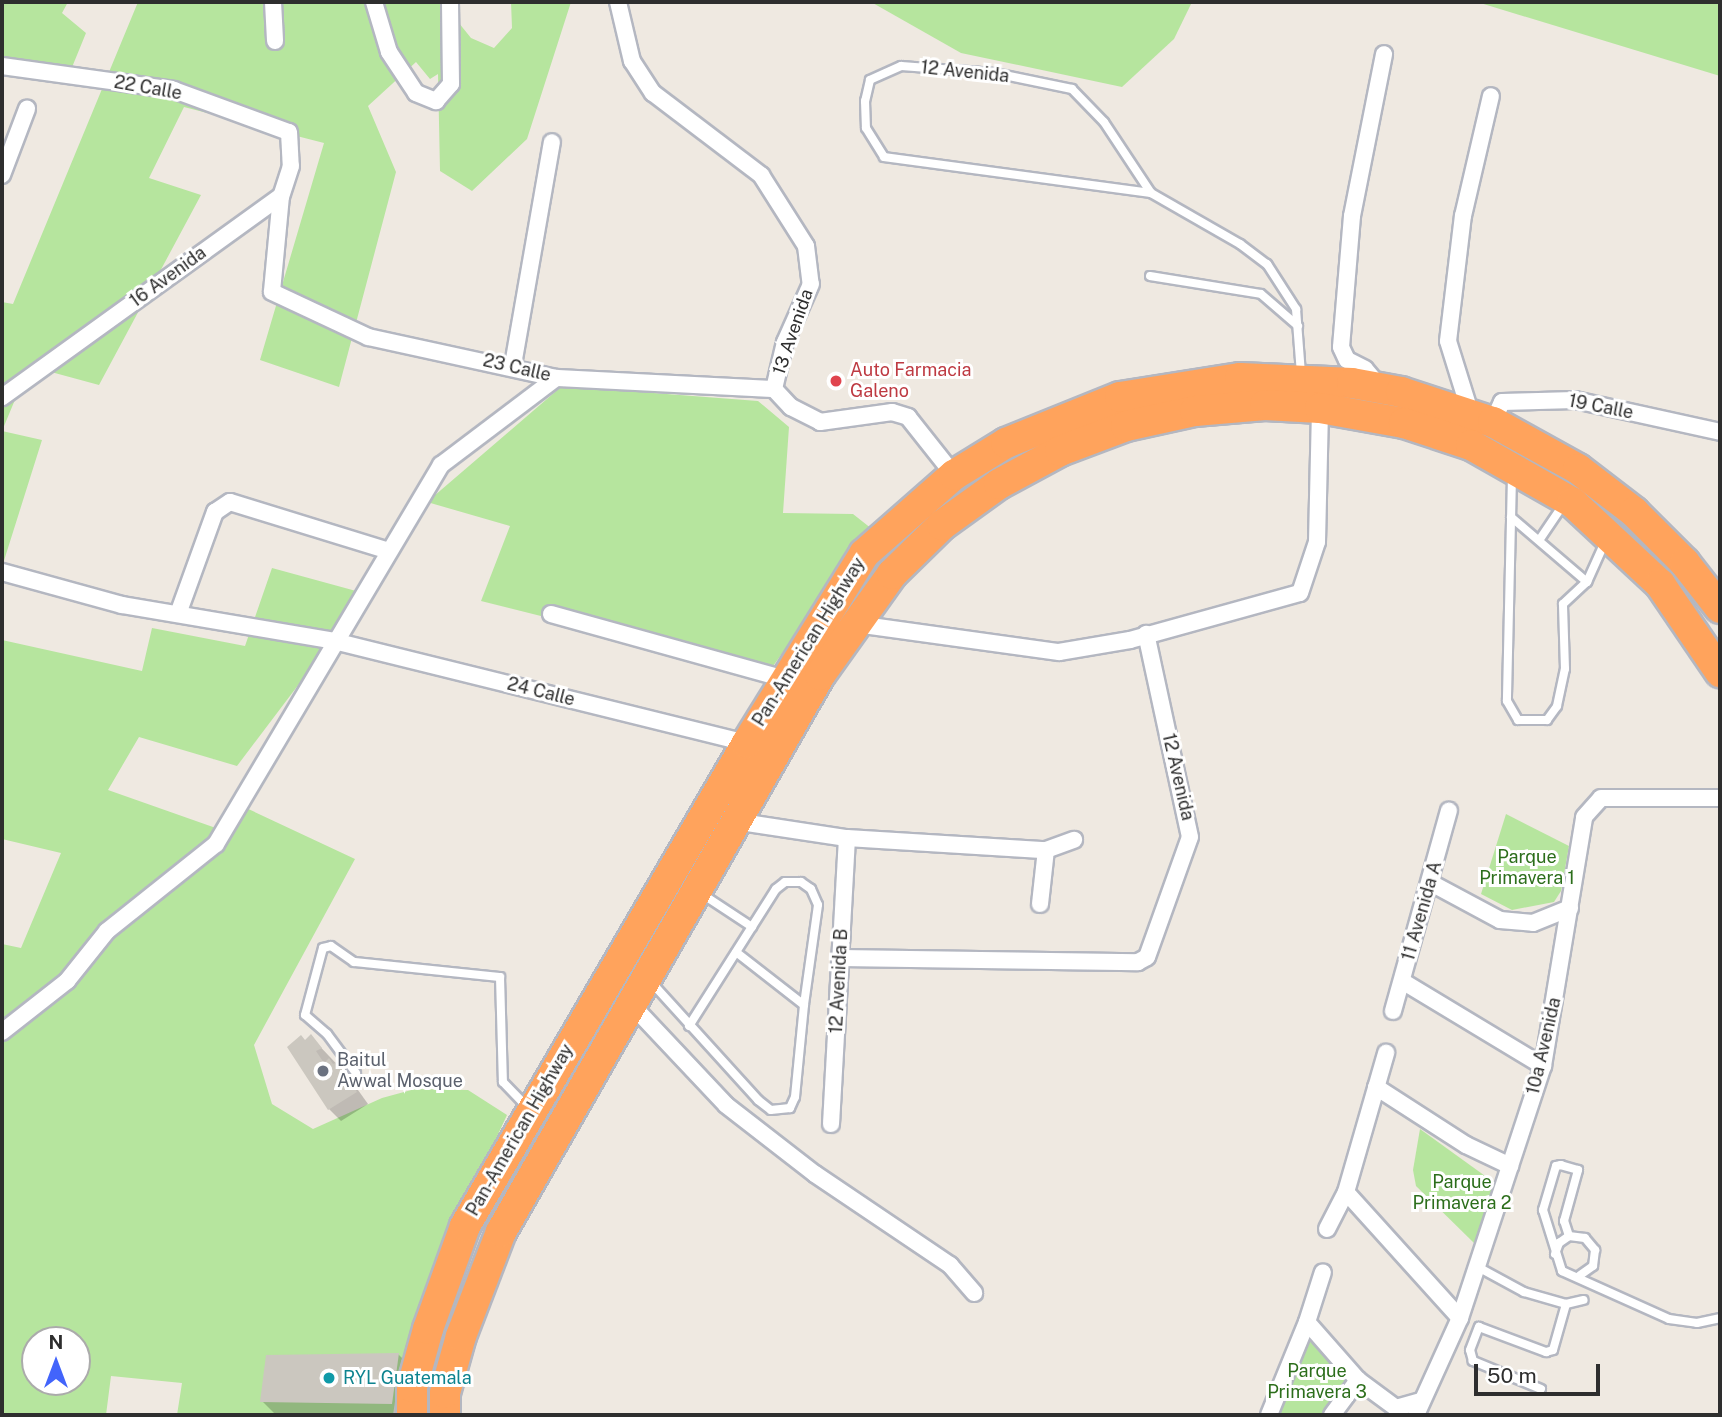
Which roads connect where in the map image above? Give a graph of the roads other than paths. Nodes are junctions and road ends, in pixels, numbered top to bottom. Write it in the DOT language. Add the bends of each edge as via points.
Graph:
graph roads {
  1 [pos="273,2"];
  2 [pos="374,2"];
  3 [pos="450,2"];
  4 [pos="618,2"];
  5 [pos="275,41"];
  6 [pos="1384,54"];
  7 [pos="2,66"];
  8 [pos="1491,96"];
  9 [pos="27,109"];
  10 [pos="552,142"];
  11 [pos="2,174"];
  12 [pos="1151,193"];
  13 [pos="281,196"];
  14 [pos="1150,276"];
  15 [pos="1297,326"];
  16 [pos="513,365"];
  17 [pos="555,378"];
  18 [pos="1301,378"];
  19 [pos="1381,388"];
  20 [pos="774,389"];
  21 [pos="2,397"];
  22 [pos="1320,408"];
  23 [pos="1482,419"];
  24 [pos="1719,428"];
  25 [pos="1512,470"];
  26 [pos="954,475"];
  27 [pos="1567,500"];
  28 [pos="1511,517"];
  29 [pos="1610,533"];
  30 [pos="1540,539"];
  31 [pos="389,551"];
  32 [pos="2,572"];
  33 [pos="1587,582"];
  34 [pos="1720,608"];
  35 [pos="178,614"];
  36 [pos="551,614"];
  37 [pos="856,624"];
  38 [pos="1146,634"];
  39 [pos="334,641"];
  40 [pos="1720,672"];
  41 [pos="785,679"];
  42 [pos="747,743"];
  43 [pos="1720,798"];
  44 [pos="1449,811"];
  45 [pos="734,821"];
  46 [pos="847,838"];
  47 [pos="1074,841"];
  48 [pos="1046,850"];
  49 [pos="1431,883"];
  50 [pos="695,890"];
  51 [pos="1040,904"];
  52 [pos="1570,908"];
  53 [pos="752,927"];
  54 [pos="736,952"];
  55 [pos="840,958"];
  56 [pos="646,976"];
  57 [pos="1402,981"];
  58 [pos="630,1003"];
  59 [pos="804,1005"];
  60 [pos="1393,1011"];
  61 [pos="689,1026"];
  62 [pos="2,1032"];
  63 [pos="1386,1053"];
  64 [pos="1543,1066"];
  65 [pos="356,1073"];
  66 [pos="1376,1087"];
  67 [pos="531,1111"];
  68 [pos="831,1125"];
  69 [pos="1510,1166"];
  70 [pos="1346,1192"];
  71 [pos="1327,1229"];
  72 [pos="1569,1236"];
  73 [pos="1555,1254"];
  74 [pos="1476,1266"];
  75 [pos="1324,1272"];
  76 [pos="1580,1275"];
  77 [pos="974,1293"];
  78 [pos="1584,1300"];
  79 [pos="1566,1304"];
  80 [pos="1460,1318"];
  81 [pos="1720,1318"];
  82 [pos="1307,1322"];
  83 [pos="1358,1380"];
  84 [pos="1541,1390"];
  85 [pos="1418,1408"];
  86 [pos="412,1415"];
  87 [pos="445,1415"];
  88 [pos="1269,1415"];
  89 [pos="1332,1415"];
  1 -- 5 [label="street"];
  2 -- 3 [label="street" via="389,52 416,93 436,101 451,84"];
  4 -- 20 [label="street, 13 Avenida" via="632,61 653,93 761,175 806,246 811,284 785,342"];
  6 -- 19 [label="street" via="1352,216 1341,347 1347,360 1365,369"];
  7 -- 13 [label="street, 22 Calle" via="174,90 289,132 291,166"];
  8 -- 23 [label="street" via="1463,216 1448,341"];
  9 -- 11 [label="street"];
  10 -- 16 [label="street"];
  12 -- 12 [label="lane, 12 Avenida" via="1104,122 1072,89 995,73 901,66 870,79 866,128 884,157"];
  12 -- 15 [label="lane, 12 Avenida" via="1267,264 1296,309"];
  13 -- 16 [label="street, 23 Calle" via="272,292 368,337"];
  13 -- 21 [label="street, 16 Avenida"];
  14 -- 15 [label="lane" via="1261,294"];
  15 -- 18 [label="lane, 12 Avenida"];
  16 -- 17 [label="street, 23 Calle"];
  17 -- 20 [label="street, 23 Calle"];
  17 -- 31 [label="street" via="441,465"];
  18 -- 19 [label="highway, Pan-American Highway"];
  18 -- 26 [label="highway, Pan-American Highway" via="1228,379 1119,397 1017,438"];
  19 -- 23 [label="highway, Pan-American Highway"];
  20 -- 26 [label="street, 13 Avenida" via="790,407 820,422 892,412 908,416"];
  22 -- 25 [label="highway, Pan-American Highway" via="1404,423 1471,445"];
  22 -- 37 [label="highway, Pan-American Highway" via="1265,405 1195,411 1126,426 1060,451 999,484 942,525 892,574"];
  22 -- 38 [label="street" via="1317,542 1300,593"];
  23 -- 24 [label="street, 19 Calle" via="1502,402 1575,400"];
  23 -- 34 [label="highway, Pan-American Highway" via="1578,469 1634,512 1685,563"];
  25 -- 27 [label="highway, Pan-American Highway"];
  25 -- 28 [label="lane"];
  26 -- 41 [label="highway, Pan-American Highway" via="864,554"];
  27 -- 29 [label="highway, Pan-American Highway"];
  27 -- 30 [label="lane"];
  28 -- 30 [label="lane"];
  28 -- 33 [label="lane" via="1507,701 1518,720 1547,720 1558,706 1564,669 1563,604"];
  29 -- 33 [label="lane"];
  29 -- 40 [label="highway, Pan-American Highway" via="1660,584"];
  30 -- 33 [label="lane"];
  31 -- 35 [label="street" via="230,502 215,512"];
  31 -- 39 [label="street"];
  32 -- 35 [label="street, 24 Calle" via="122,605"];
  35 -- 39 [label="street, 24 Calle"];
  36 -- 41 [label="street"];
  37 -- 38 [label="street" via="1059,652"];
  37 -- 45 [label="highway, Pan-American Highway"];
  38 -- 55 [label="street, 12 Avenida" via="1190,837 1147,957 1138,962"];
  39 -- 42 [label="street, 24 Calle"];
  39 -- 62 [label="street" via="216,844 107,931 67,981"];
  41 -- 42 [label="highway, Pan-American Highway"];
  42 -- 67 [label="highway, Pan-American Highway"];
  43 -- 52 [label="street, 10a Avenida" via="1601,798 1589,807"];
  44 -- 49 [label="street, 11 Avenida A"];
  45 -- 46 [label="street"];
  45 -- 50 [label="highway, Pan-American Highway"];
  46 -- 48 [label="street"];
  46 -- 55 [label="street, 12 Avenida B"];
  47 -- 48 [label="street"];
  48 -- 51 [label="street"];
  49 -- 52 [label="street" via="1500,920 1533,923"];
  49 -- 57 [label="street, 11 Avenida A"];
  50 -- 53 [label="lane"];
  50 -- 56 [label="highway, Pan-American Highway"];
  52 -- 64 [label="street, 10a Avenida"];
  53 -- 54 [label="lane"];
  53 -- 59 [label="lane" via="785,882 801,882 811,889 818,905"];
  54 -- 59 [label="lane"];
  54 -- 61 [label="lane"];
  55 -- 68 [label="street, 12 Avenida B"];
  56 -- 58 [label="highway, Pan-American Highway"];
  56 -- 61 [label="lane"];
  57 -- 60 [label="street, 11 Avenida A"];
  57 -- 64 [label="street"];
  58 -- 77 [label="street" via="726,1105 815,1174 950,1265"];
  58 -- 87 [label="highway, Pan-American Highway" via="501,1232 461,1336 445,1393"];
  59 -- 61 [label="lane" via="795,1097 790,1108 781,1111 758,1100"];
  63 -- 66 [label="street"];
  64 -- 69 [label="street, 10a Avenida"];
  65 -- 67 [label="lane" via="327,1034 305,1015 323,948 331,946 354,962 500,977 503,1082"];
  66 -- 69 [label="street" via="1466,1145"];
  66 -- 70 [label="street"];
  67 -- 86 [label="highway, Pan-American Highway" via="465,1226 428,1329 412,1387"];
  69 -- 74 [label="street, 10a Avenida"];
  70 -- 71 [label="street"];
  70 -- 80 [label="street"];
  72 -- 73 [label="lane" via="1559,1242"];
  72 -- 73 [label="lane" via="1564,1221 1578,1170 1561,1165 1556,1166 1543,1210"];
  72 -- 76 [label="lane" via="1585,1238 1595,1250 1593,1266"];
  73 -- 76 [label="lane" via="1562,1271"];
  74 -- 79 [label="lane" via="1524,1292"];
  74 -- 80 [label="street, 10a Avenida"];
  75 -- 82 [label="street"];
  76 -- 81 [label="lane" via="1668,1319 1697,1323"];
  78 -- 79 [label="lane"];
  79 -- 84 [label="lane" via="1552,1350 1546,1352 1479,1327 1470,1350 1473,1361"];
  80 -- 85 [label="street, 10a Avenida"];
  82 -- 83 [label="street"];
  82 -- 88 [label="street"];
  83 -- 85 [label="street" via="1396,1408"];
  83 -- 89 [label="street"];
}
